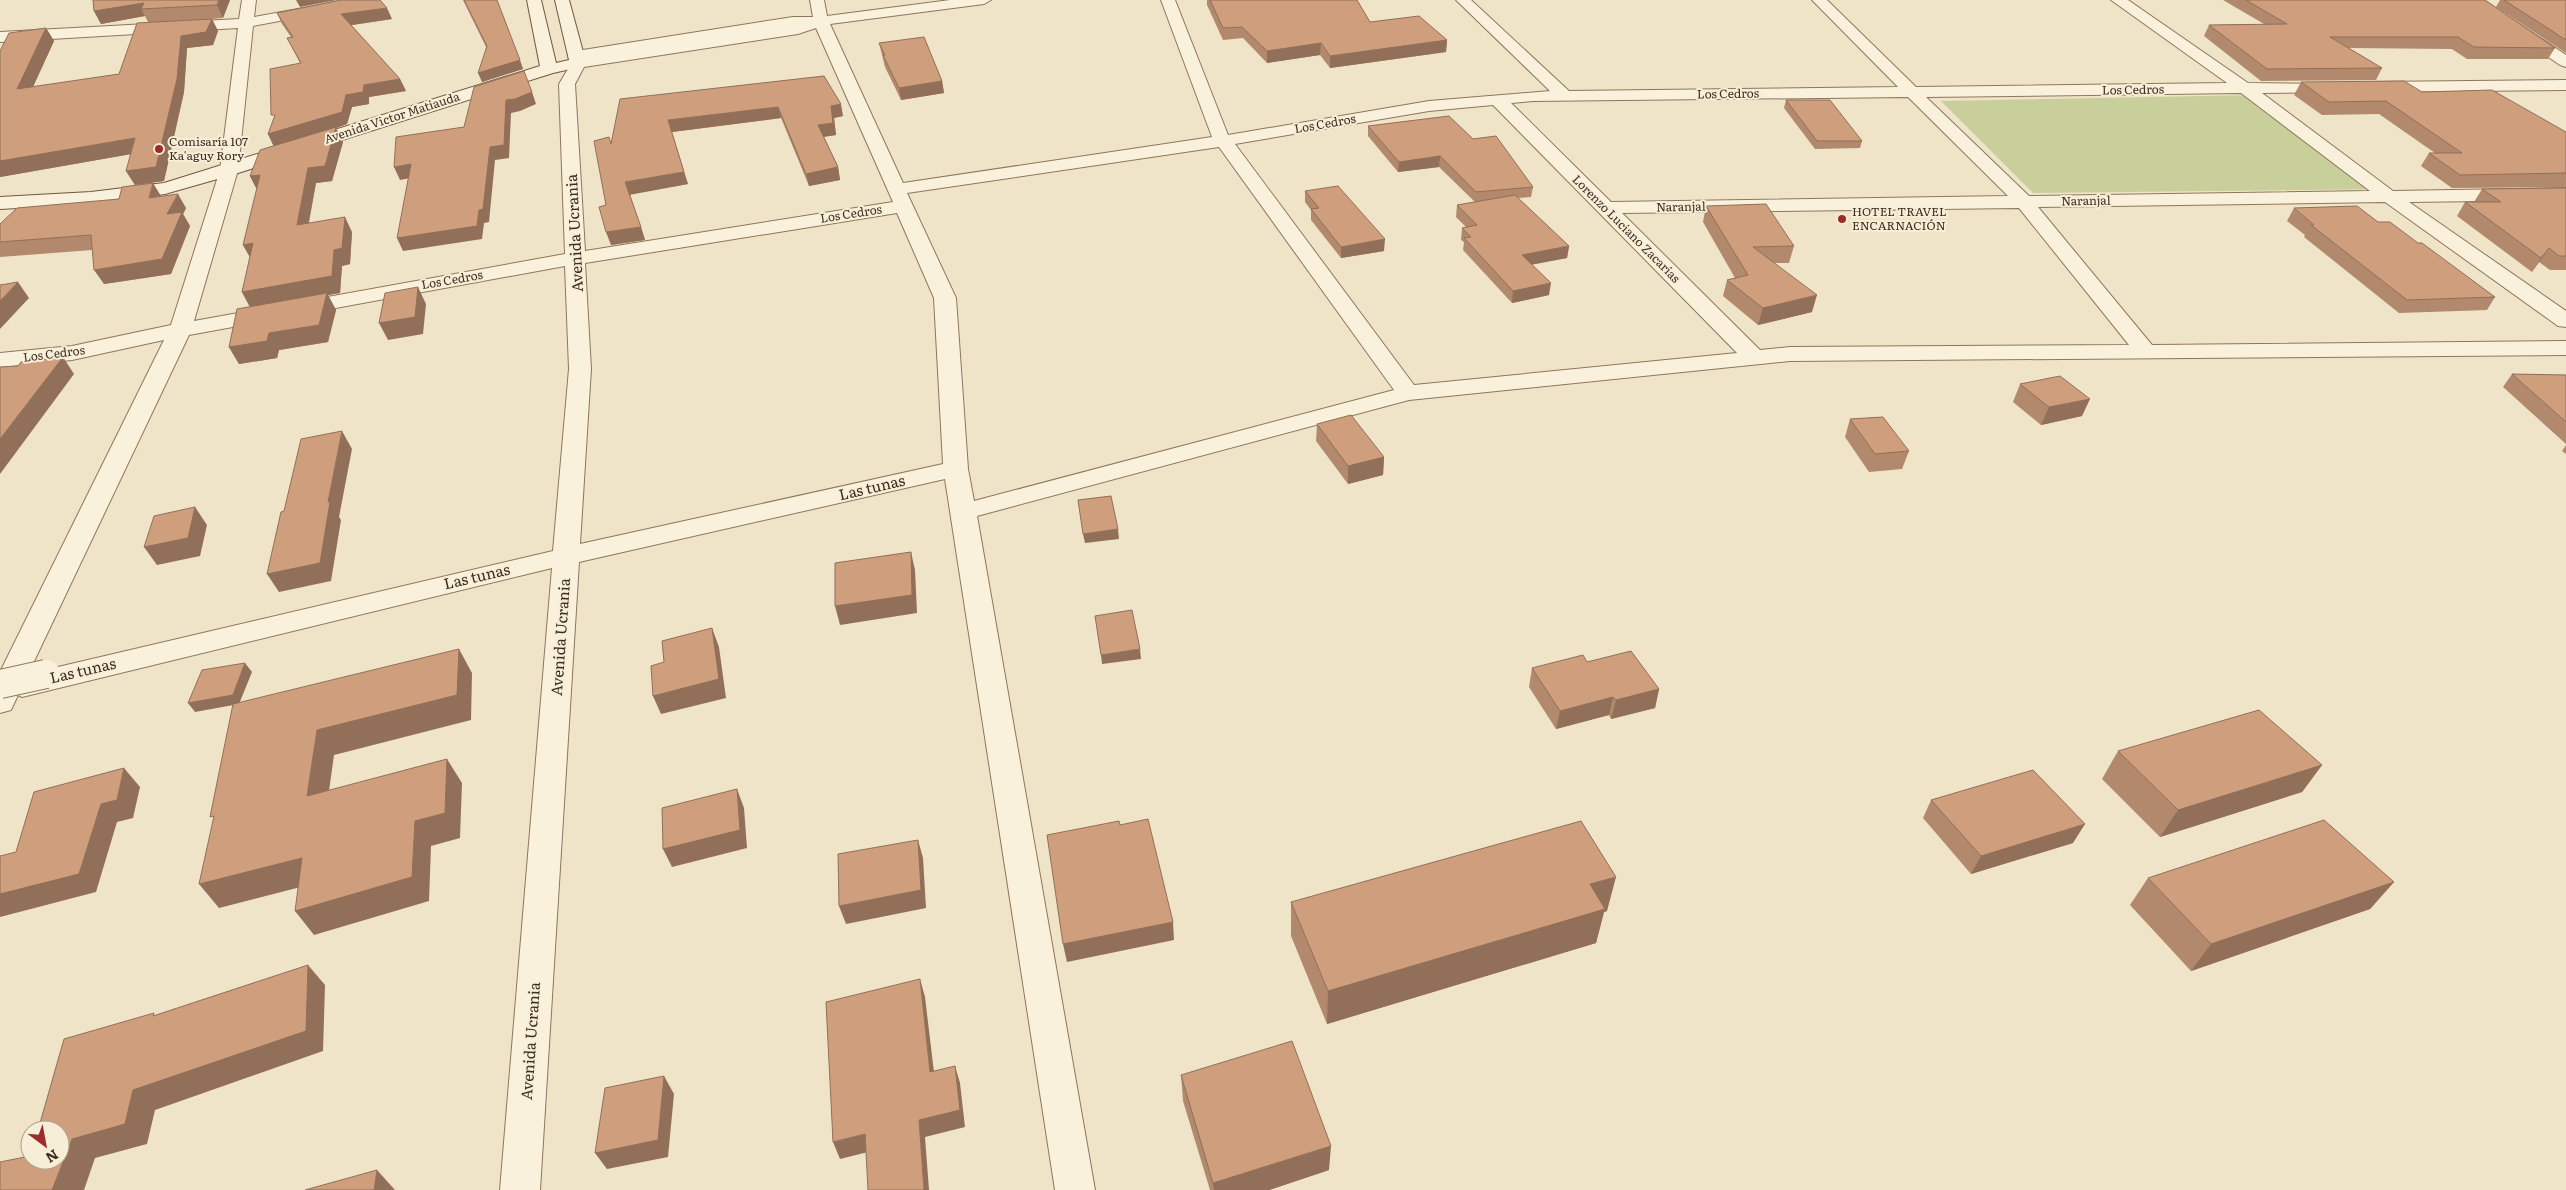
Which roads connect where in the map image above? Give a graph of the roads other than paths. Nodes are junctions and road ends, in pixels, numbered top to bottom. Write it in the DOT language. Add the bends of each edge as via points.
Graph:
graph roads {
  1 [pos="249,0"];
  2 [pos="371,0"];
  3 [pos="534,0"];
  4 [pos="562,0"];
  5 [pos="984,0"];
  6 [pos="1168,0"];
  7 [pos="1463,0"];
  8 [pos="1819,0"];
  9 [pos="2118,0"];
  10 [pos="2473,0"];
  11 [pos="2501,1"];
  12 [pos="819,11"];
  13 [pos="246,23"];
  14 [pos="0,37"];
  15 [pos="2566,62"];
  16 [pos="563,66"];
  17 [pos="2566,85"];
  18 [pos="2246,88"];
  19 [pos="1911,92"];
  20 [pos="1565,96"];
  21 [pos="1498,100"];
  22 [pos="1224,141"];
  23 [pos="229,164"];
  24 [pos="0,189"];
  25 [pos="2566,194"];
  26 [pos="901,197"];
  27 [pos="2391,198"];
  28 [pos="2024,202"];
  29 [pos="0,203"];
  30 [pos="1606,208"];
  31 [pos="576,258"];
  32 [pos="2566,322"];
  33 [pos="180,330"];
  34 [pos="2566,348"];
  35 [pos="2146,351"];
  36 [pos="1755,358"];
  37 [pos="0,360"];
  38 [pos="1408,393"];
  39 [pos="956,469"];
  40 [pos="963,512"];
  41 [pos="567,556"];
  42 [pos="46,674"];
  43 [pos="1,692"];
  44 [pos="520,1190"];
  45 [pos="1075,1190"];
  1 -- 13 [label="street"];
  2 -- 13 [label="street"];
  3 -- 16 [label="street, Avenida Ucrania"];
  4 -- 16 [label="street, Avenida Ucrania"];
  5 -- 12 [label="street, Avenida Victor Matiauda"];
  6 -- 22 [label="street"];
  7 -- 20 [label="street"];
  8 -- 19 [label="street"];
  9 -- 18 [label="street"];
  10 -- 11 [label="street"];
  10 -- 15 [label="street"];
  12 -- 16 [label="street, Avenida Victor Matiauda" via="793,21"];
  12 -- 26 [label="street"];
  13 -- 14 [label="street"];
  13 -- 23 [label="street"];
  16 -- 23 [label="street, Avenida Victor Matiauda"];
  16 -- 31 [label="street, Avenida Ucrania"];
  17 -- 18 [label="street, Los Cedros"];
  18 -- 19 [label="street, Los Cedros"];
  18 -- 27 [label="street"];
  19 -- 20 [label="street, Los Cedros"];
  19 -- 28 [label="street"];
  20 -- 21 [label="street, Los Cedros"];
  21 -- 22 [label="street, Los Cedros" via="1429,106"];
  21 -- 30 [label="street, Lorenzo Luciano Zacarías"];
  22 -- 26 [label="street, Los Cedros"];
  22 -- 38 [label="street"];
  23 -- 24 [label="street, Avenida Victor Matiauda" via="137,179"];
  23 -- 29 [label="street, Avenida Victor Matiauda" via="164,188"];
  23 -- 33 [label="street"];
  25 -- 27 [label="street, Naranjal"];
  26 -- 31 [label="street, Los Cedros"];
  26 -- 39 [label="street" via="945,298"];
  27 -- 28 [label="street, Naranjal"];
  27 -- 32 [label="street"];
  28 -- 30 [label="street, Naranjal"];
  28 -- 35 [label="street"];
  30 -- 36 [label="street, Lorenzo Luciano Zacarías"];
  31 -- 33 [label="street, Los Cedros"];
  31 -- 41 [label="street, Avenida Ucrania" via="580,369"];
  33 -- 37 [label="street, Los Cedros" via="72,353"];
  33 -- 43 [label="street"];
  34 -- 35 [label="street"];
  35 -- 36 [label="street" via="1790,354"];
  36 -- 38 [label="street"];
  38 -- 40 [label="street"];
  39 -- 40 [label="street"];
  39 -- 41 [label="street, Las tunas"];
  40 -- 45 [label="street"];
  41 -- 43 [label="street, Las tunas"];
  41 -- 44 [label="street, Avenida Ucrania"];
  42 -- 43 [label="street, Las tunas, bridge"];
}
